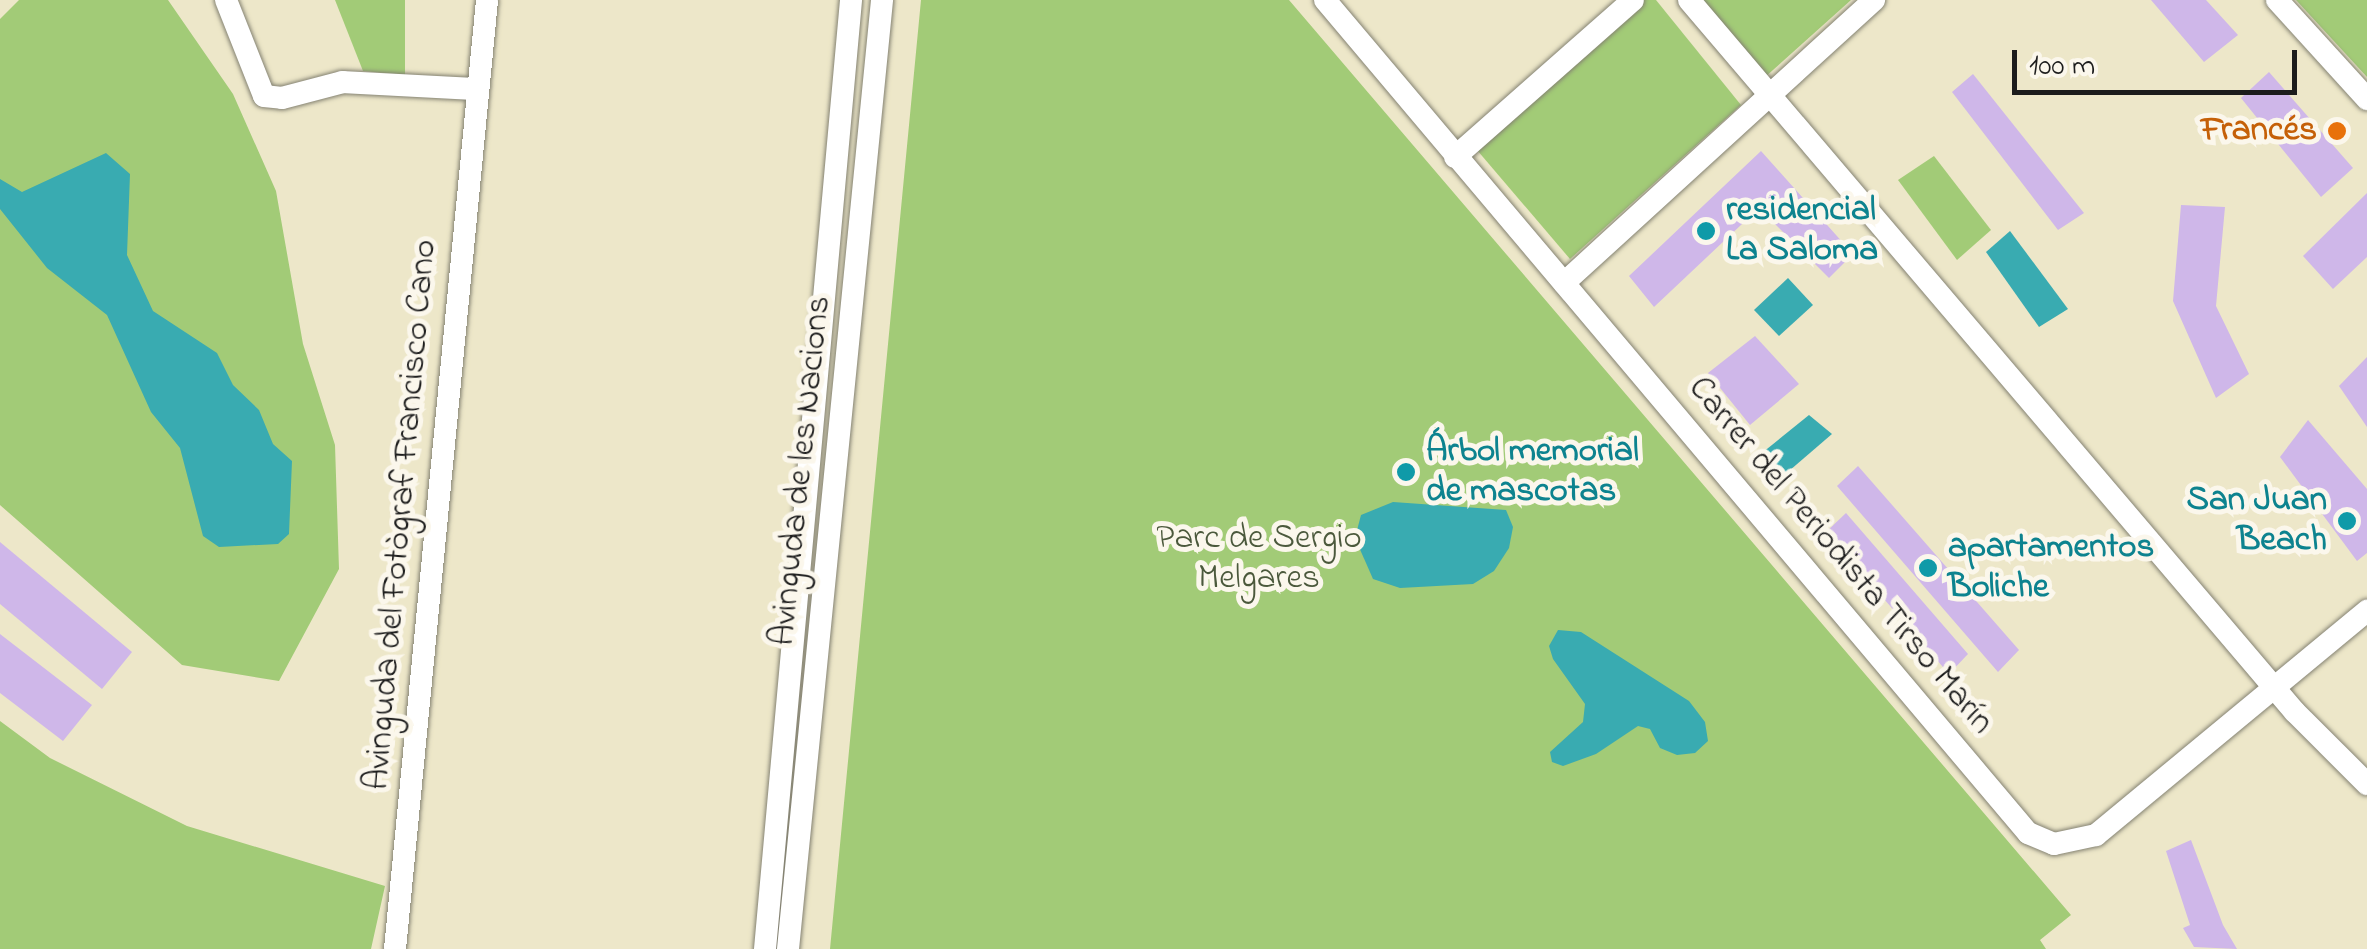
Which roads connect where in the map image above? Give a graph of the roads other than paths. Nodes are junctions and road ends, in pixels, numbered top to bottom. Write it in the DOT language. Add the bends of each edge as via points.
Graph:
graph roads {
  1 [pos="226,0"];
  2 [pos="487,0"];
  3 [pos="851,0"];
  4 [pos="882,0"];
  5 [pos="1325,0"];
  6 [pos="1633,0"];
  7 [pos="1689,0"];
  8 [pos="1874,0"];
  9 [pos="2277,0"];
  10 [pos="478,89"];
  11 [pos="1767,97"];
  12 [pos="2367,99"];
  13 [pos="1455,157"];
  14 [pos="1564,283"];
  15 [pos="2367,611"];
  16 [pos="2276,690"];
  17 [pos="2367,784"];
  18 [pos="394,948"];
  19 [pos="766,949"];
  20 [pos="788,949"];
  1 -- 10 [label="street" via="264,96 343,82"];
  2 -- 10 [label="street, Avinguda del Fotògraf Francisco Cano"];
  3 -- 19 [label="street, Avinguda de les Nacions"];
  4 -- 20 [label="street, Avinguda de les Nacions"];
  5 -- 13 [label="street, Carrer del Periodista Tirso Marín"];
  6 -- 13 [label="street"];
  7 -- 11 [label="street"];
  8 -- 11 [label="street"];
  9 -- 12 [label="street"];
  10 -- 18 [label="street, Avinguda del Fotògraf Francisco Cano"];
  11 -- 14 [label="street"];
  11 -- 16 [label="street"];
  13 -- 14 [label="street, Carrer del Periodista Tirso Marín"];
  14 -- 16 [label="street, Carrer del Periodista Tirso Marín" via="2028,834 2054,844 2096,835"];
  15 -- 16 [label="street, Carrer del Periodista Tirso Marín"];
  16 -- 17 [label="street"];
}
